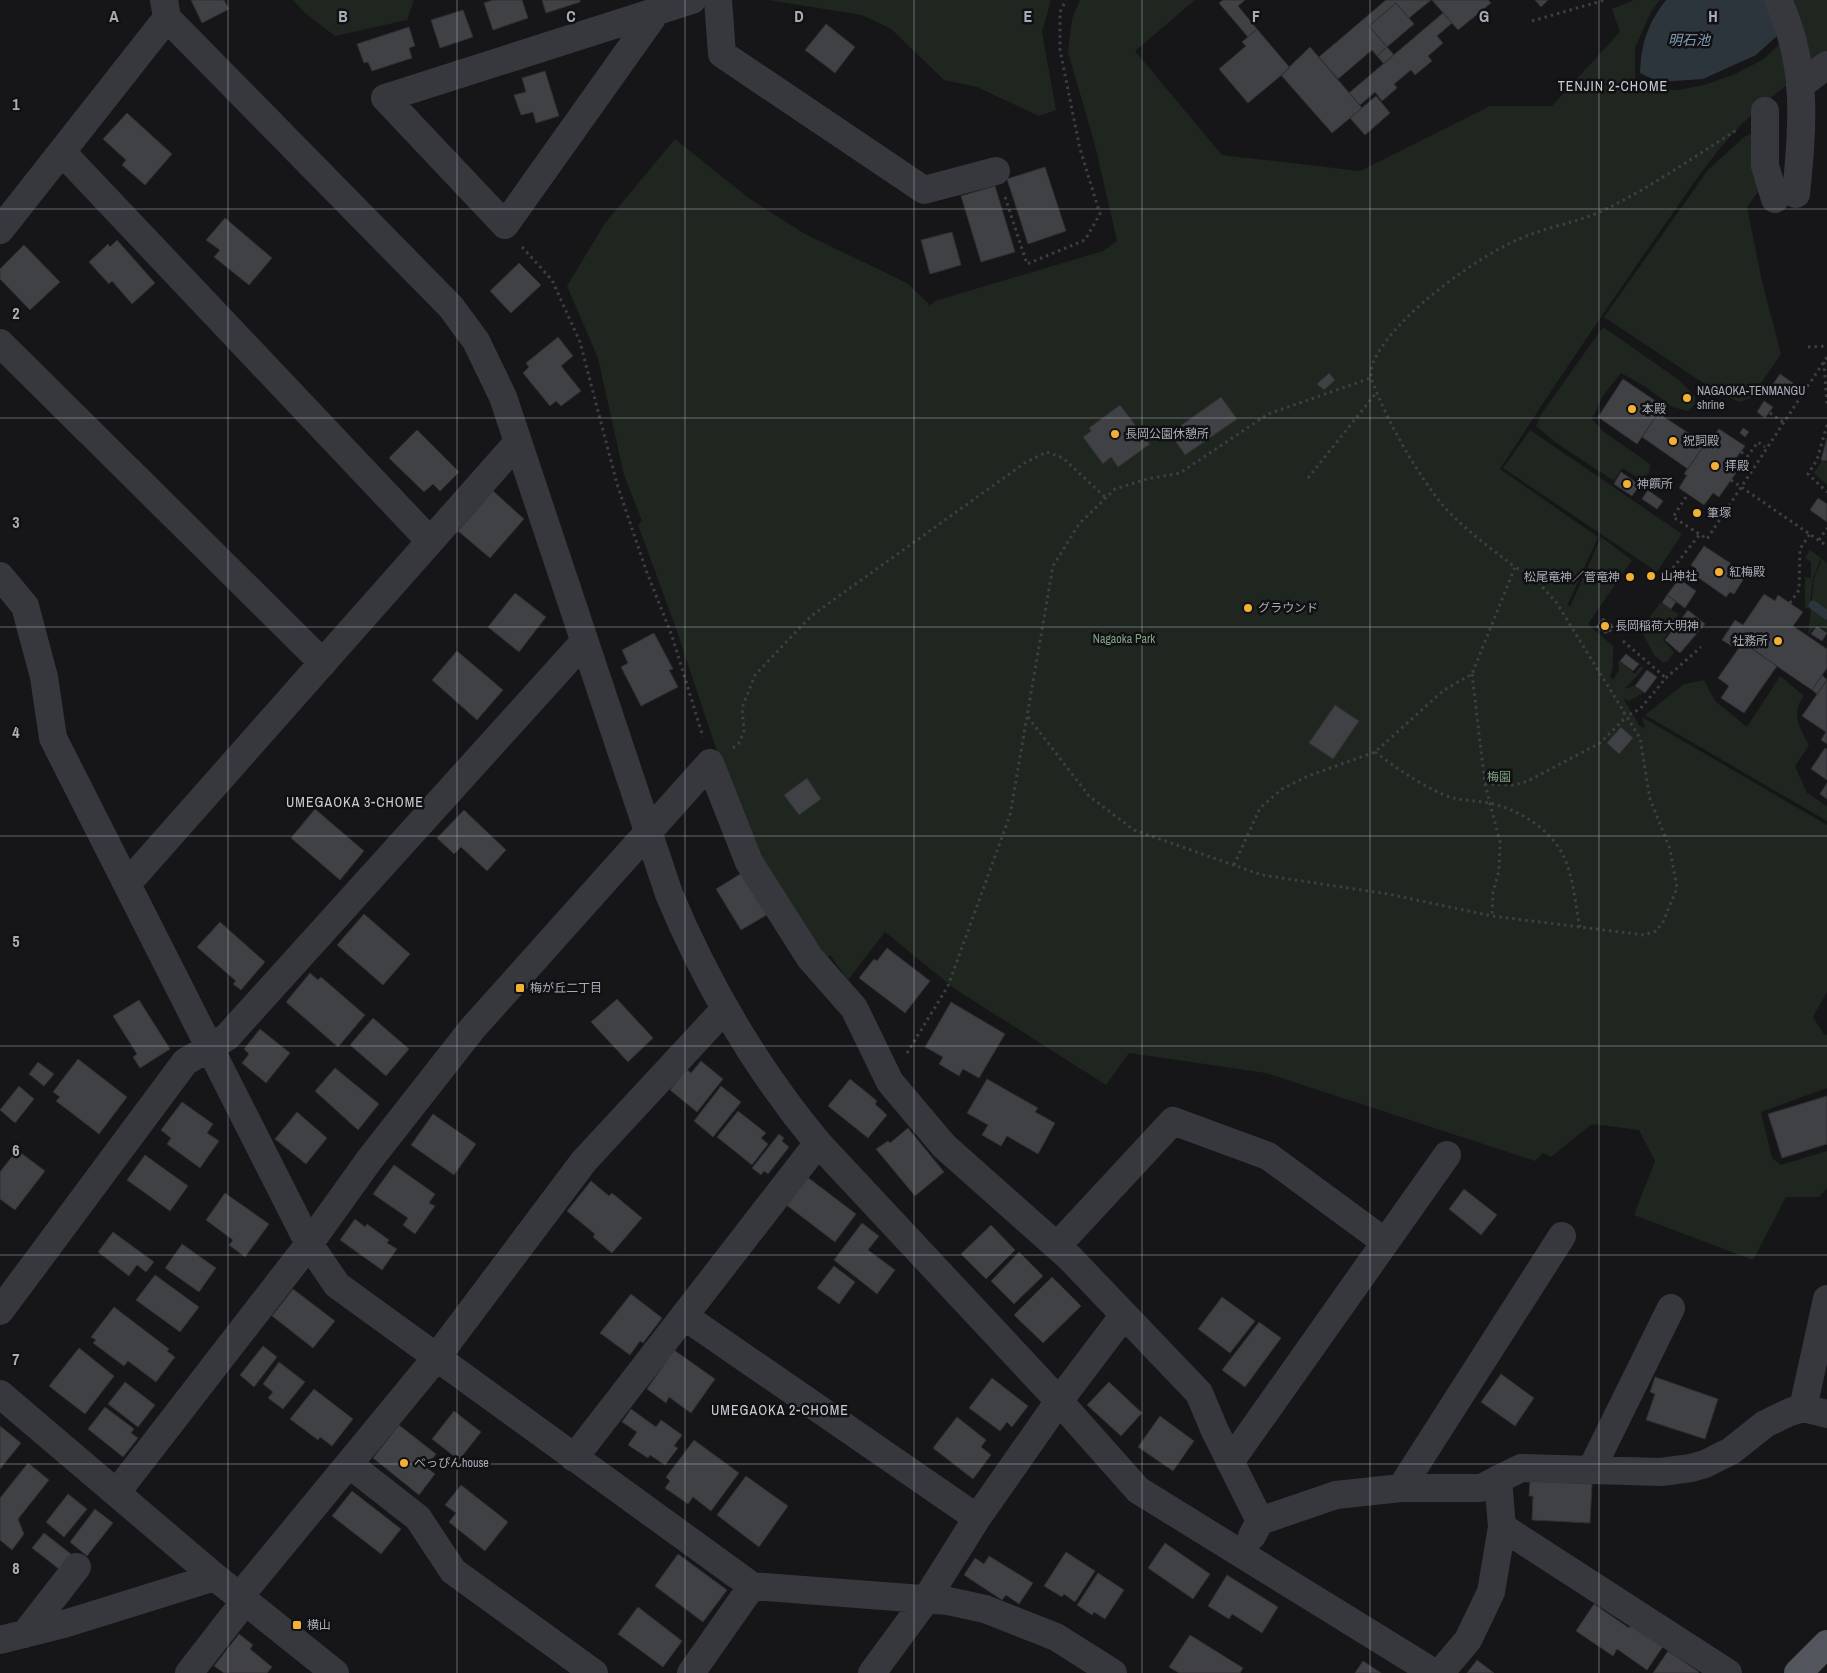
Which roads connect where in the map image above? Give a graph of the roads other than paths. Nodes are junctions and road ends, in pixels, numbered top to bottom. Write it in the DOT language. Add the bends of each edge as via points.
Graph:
graph roads {
  1 [pos="692,0"];
  2 [pos="718,0"];
  3 [pos="1778,0"];
  4 [pos="165,9"];
  5 [pos="657,11"];
  6 [pos="1827,65"];
  7 [pos="1802,84"];
  8 [pos="1765,111"];
  9 [pos="62,152"];
  10 [pos="1000,182"];
  11 [pos="0,230"];
  12 [pos="0,343"];
  13 [pos="518,442"];
  14 [pos="430,541"];
  15 [pos="0,576"];
  16 [pos="584,642"];
  17 [pos="323,663"];
  18 [pos="648,833"];
  19 [pos="127,884"];
  20 [pos="724,1010"];
  21 [pos="208,1048"];
  22 [pos="818,1143"];
  23 [pos="1446,1155"];
  24 [pos="1562,1236"];
  25 [pos="1385,1242"];
  26 [pos="309,1244"];
  27 [pos="1057,1246"];
  28 [pos="1827,1299"];
  29 [pos="1671,1308"];
  30 [pos="0,1311"];
  31 [pos="1124,1315"];
  32 [pos="684,1316"];
  33 [pos="436,1358"];
  34 [pos="0,1394"];
  35 [pos="1059,1401"];
  36 [pos="1815,1411"];
  37 [pos="574,1458"];
  38 [pos="1230,1462"];
  39 [pos="349,1464"];
  40 [pos="1592,1468"];
  41 [pos="1498,1479"];
  42 [pos="1401,1488"];
  43 [pos="117,1492"];
  44 [pos="977,1518"];
  45 [pos="1260,1521"];
  46 [pos="1502,1527"];
  47 [pos="1242,1555"];
  48 [pos="77,1567"];
  49 [pos="215,1577"];
  50 [pos="752,1586"];
  51 [pos="243,1598"];
  52 [pos="925,1601"];
  53 [pos="13,1637"];
  54 [pos="1827,1644"];
  55 [pos="189,1673"];
  56 [pos="335,1673"];
  57 [pos="594,1673"];
  58 [pos="691,1673"];
  59 [pos="872,1673"];
  60 [pos="1113,1673"];
  61 [pos="1429,1673"];
  62 [pos="1440,1673"];
  63 [pos="1728,1673"];
  64 [pos="1798,1673"];
  1 -- 5 [label="street"];
  2 -- 10 [label="street" via="722,54 924,190"];
  3 -- 7 [label="street" via="1796,49"];
  4 -- 9 [label="street"];
  4 -- 13 [label="street" via="451,307 476,341 496,377"];
  5 -- 5 [label="street" via="385,98 505,225"];
  6 -- 7 [label="street"];
  7 -- 8 [label="street" via="1802,129 1786,197 1765,166"];
  9 -- 11 [label="street"];
  9 -- 14 [label="street"];
  12 -- 17 [label="street"];
  13 -- 14 [label="street"];
  13 -- 16 [label="street"];
  14 -- 17 [label="street"];
  15 -- 19 [label="street" via="25,606 44,677 53,738"];
  16 -- 18 [label="street"];
  16 -- 21 [label="street" via="227,1037"];
  17 -- 19 [label="street"];
  18 -- 20 [label="street" via="681,923"];
  18 -- 26 [label="street" via="472,1029 370,1159"];
  18 -- 27 [label="street" via="710,762 749,862 810,958 854,1008 890,1082 944,1146"];
  19 -- 21 [label="street"];
  20 -- 22 [label="street" via="774,1088"];
  20 -- 33 [label="street" via="584,1161"];
  21 -- 26 [label="street"];
  21 -- 30 [label="street" via="185,1062"];
  22 -- 32 [label="street"];
  22 -- 35 [label="street"];
  23 -- 25 [label="street"];
  24 -- 42 [label="street"];
  25 -- 27 [label="street" via="1268,1156 1173,1121"];
  25 -- 38 [label="street"];
  26 -- 33 [label="street" via="337,1285"];
  26 -- 43 [label="street"];
  27 -- 31 [label="street"];
  28 -- 36 [label="street"];
  29 -- 40 [label="street"];
  31 -- 35 [label="street"];
  31 -- 38 [label="street" via="1199,1394"];
  32 -- 37 [label="street"];
  32 -- 44 [label="street"];
  33 -- 37 [label="street"];
  33 -- 39 [label="street"];
  34 -- 43 [label="street"];
  35 -- 44 [label="street"];
  35 -- 47 [label="street" via="1138,1490"];
  36 -- 40 [label="street" via="1777,1417 1731,1451 1705,1464 1662,1472"];
  37 -- 50 [label="street"];
  38 -- 45 [label="street"];
  39 -- 51 [label="street"];
  39 -- 57 [label="street" via="418,1518 453,1571"];
  40 -- 41 [label="street" via="1521,1468"];
  41 -- 42 [label="street" via="1481,1488"];
  41 -- 46 [label="street"];
  42 -- 45 [label="street" via="1336,1495"];
  43 -- 49 [label="street"];
  44 -- 52 [label="street"];
  45 -- 47 [label="street"];
  46 -- 62 [label="street" via="1495,1575 1484,1609 1468,1640"];
  46 -- 63 [label="street"];
  47 -- 61 [label="street" via="1426,1668"];
  48 -- 53 [label="street"];
  49 -- 51 [label="street"];
  49 -- 53 [label="street"];
  50 -- 52 [label="street"];
  50 -- 58 [label="street"];
  51 -- 55 [label="street"];
  51 -- 56 [label="street"];
  52 -- 59 [label="street"];
  52 -- 60 [label="street" via="958,1603 1012,1618 1056,1637"];
  54 -- 64 [label="main road"];
}
